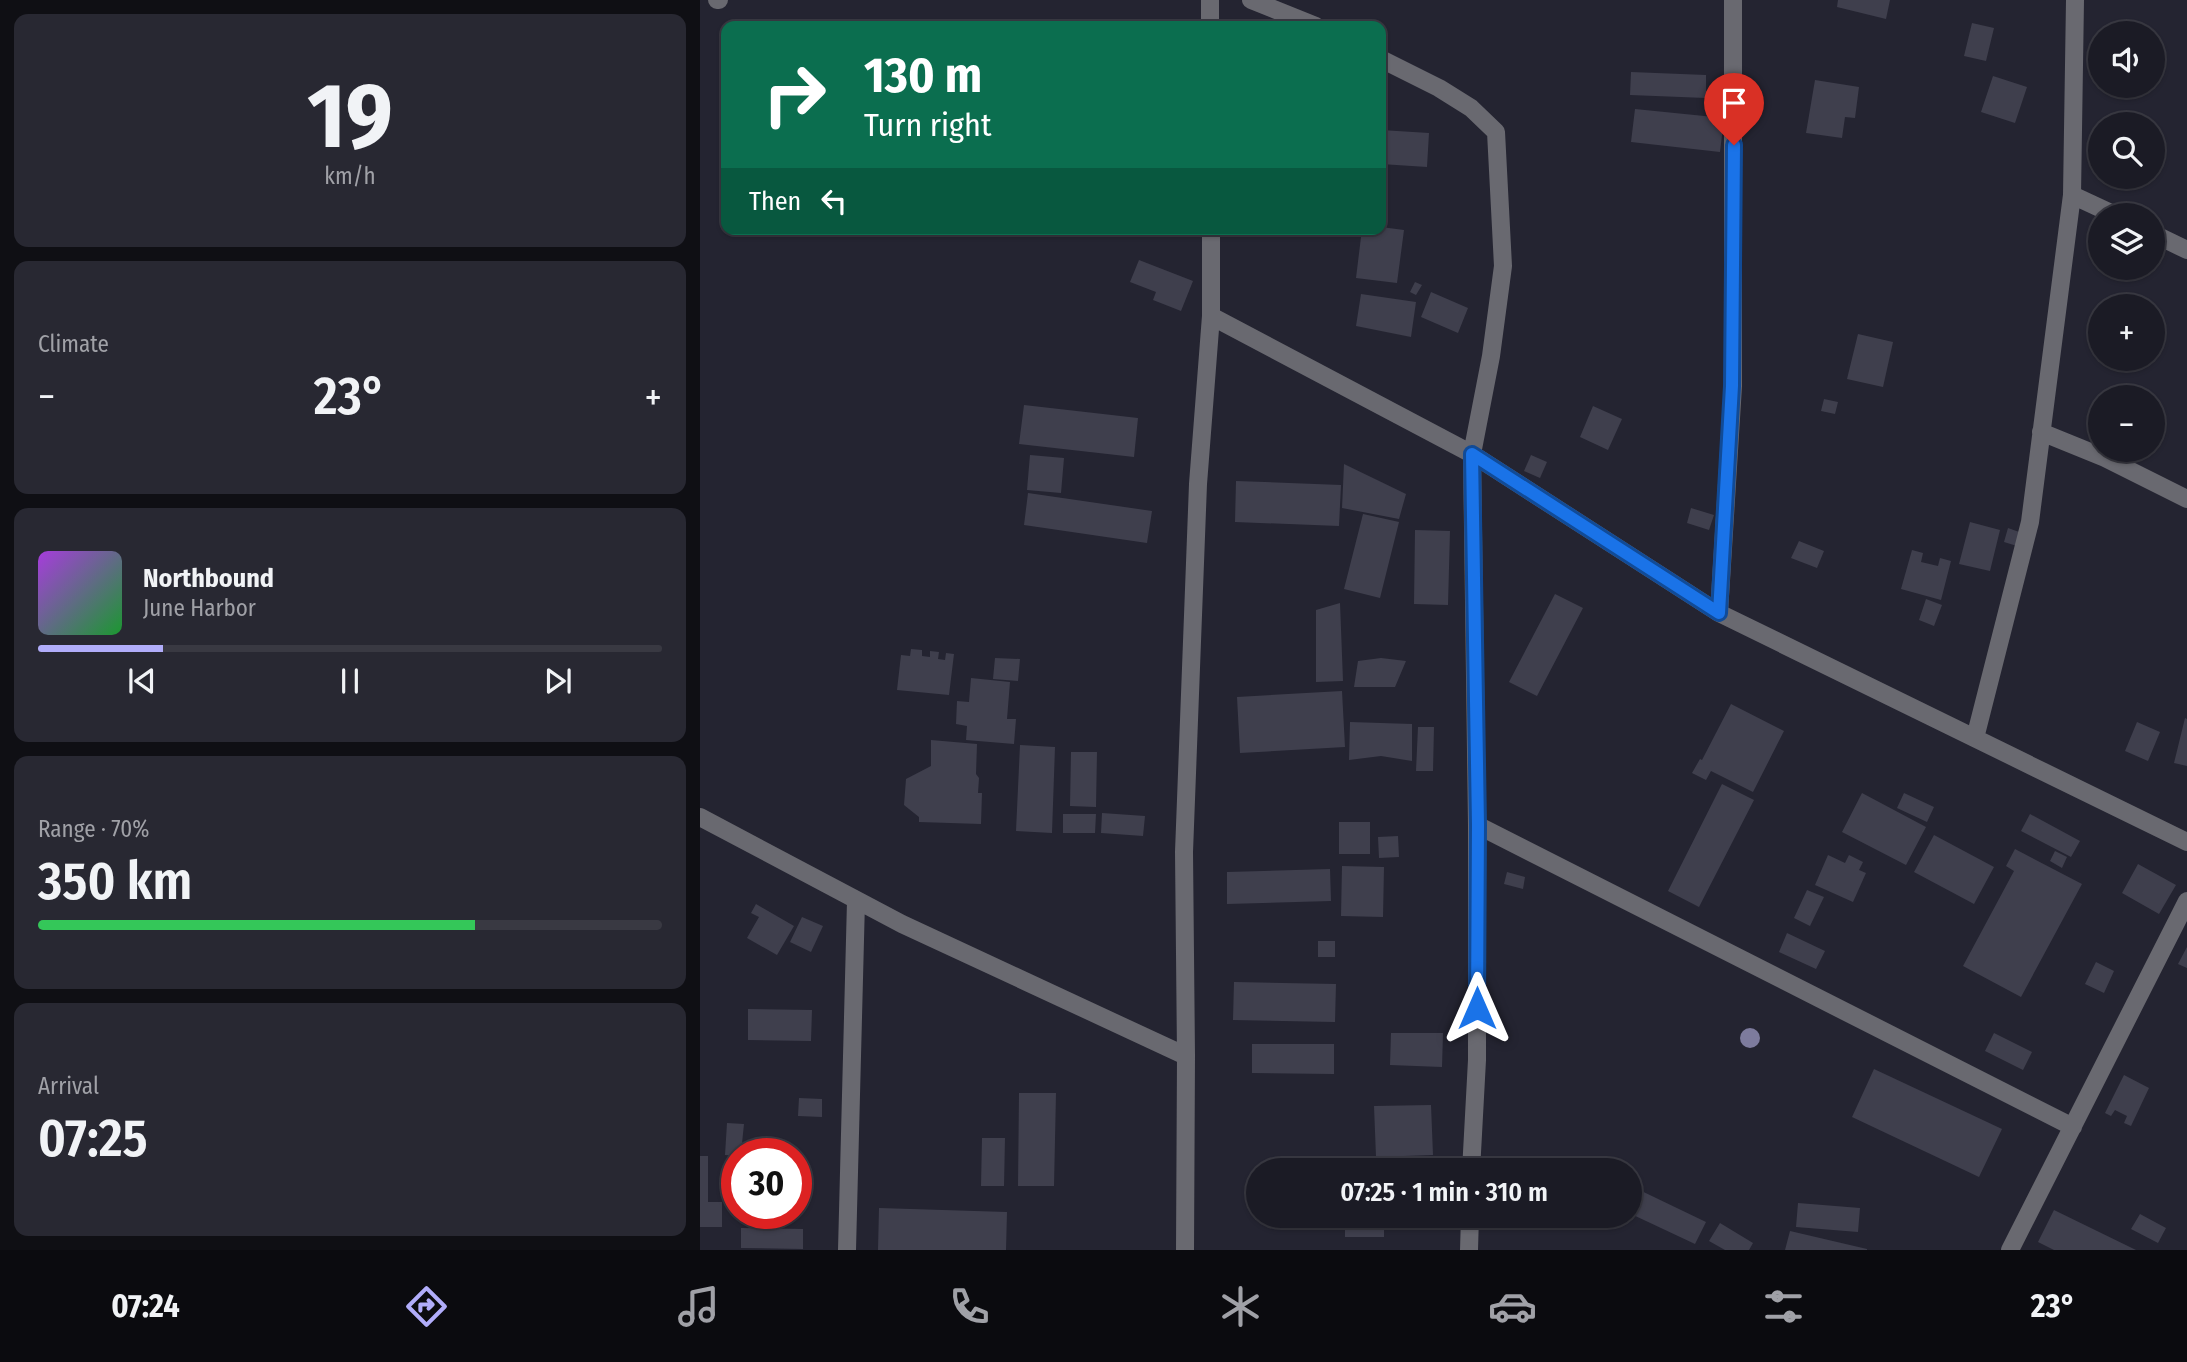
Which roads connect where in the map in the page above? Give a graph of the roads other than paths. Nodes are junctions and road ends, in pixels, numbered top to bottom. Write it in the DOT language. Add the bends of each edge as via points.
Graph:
graph roads {
  1 [pos="1210,0"];
  2 [pos="1251,0"];
  3 [pos="1733,0"];
  4 [pos="2075,0"];
  5 [pos="1210,21"];
  6 [pos="1304,21"];
  7 [pos="1386,62"];
  8 [pos="2072,195"];
  9 [pos="2089,203"];
  10 [pos="1211,235"];
  11 [pos="2165,239"];
  12 [pos="2187,250"];
  13 [pos="1211,316"];
  14 [pos="2041,432"];
  15 [pos="1472,454"];
  16 [pos="2187,499"];
  17 [pos="1719,613"];
  18 [pos="1975,738"];
  19 [pos="700,817"];
  20 [pos="1478,825"];
  21 [pos="2187,842"];
  22 [pos="856,901"];
  23 [pos="2187,901"];
  24 [pos="1186,1056"];
  25 [pos="2073,1127"];
  26 [pos="1472,1158"];
  27 [pos="1470,1228"];
  28 [pos="847,1250"];
  29 [pos="1185,1250"];
  30 [pos="1469,1250"];
  31 [pos="2010,1250"];
  1 -- 5 [label="street"];
  2 -- 6 [label="street"];
  3 -- 17 [label="street" via="1732,386"];
  4 -- 8 [label="street"];
  7 -- 15 [label="street" via="1471,108 1496,132 1503,266"];
  8 -- 9 [label="street"];
  8 -- 14 [label="street"];
  10 -- 13 [label="street"];
  11 -- 12 [label="street"];
  13 -- 15 [label="street"];
  13 -- 24 [label="street" via="1198,484 1184,839"];
  14 -- 16 [label="street"];
  14 -- 18 [label="street" via="2029,522"];
  15 -- 17 [label="street"];
  15 -- 20 [label="street"];
  17 -- 18 [label="street"];
  18 -- 21 [label="street"];
  19 -- 22 [label="street"];
  20 -- 25 [label="street"];
  20 -- 26 [label="street"];
  22 -- 24 [label="street"];
  22 -- 28 [label="street"];
  23 -- 25 [label="street"];
  24 -- 29 [label="street"];
  25 -- 31 [label="street"];
  27 -- 30 [label="street"];
}
